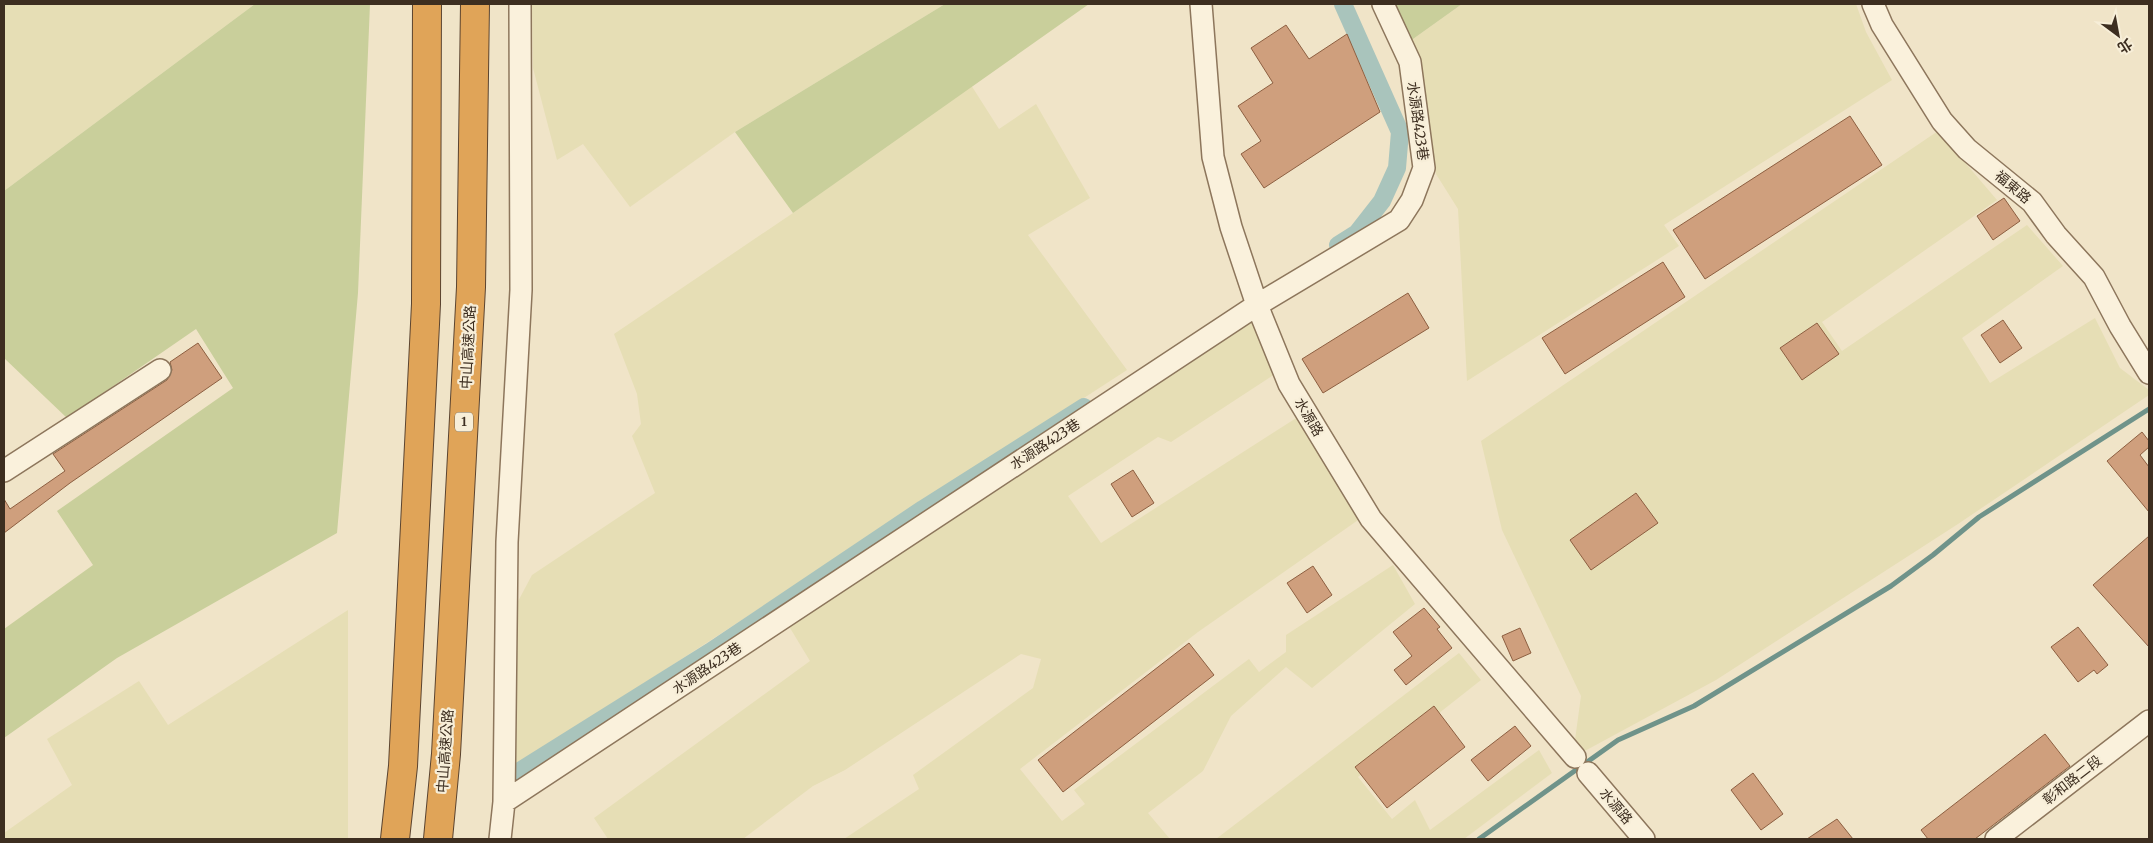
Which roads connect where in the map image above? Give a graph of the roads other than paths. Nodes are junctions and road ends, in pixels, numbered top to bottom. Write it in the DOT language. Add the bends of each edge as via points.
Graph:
graph roads {
  1 [pos="427,4"];
  2 [pos="475,4"];
  3 [pos="520,4"];
  4 [pos="1201,4"];
  5 [pos="1383,4"];
  6 [pos="1873,4"];
  7 [pos="1256,305"];
  8 [pos="160,370"];
  9 [pos="2149,372"];
  10 [pos="4,471"];
  11 [pos="2149,721"];
  12 [pos="1575,757"];
  13 [pos="1588,774"];
  14 [pos="504,802"];
  15 [pos="395,839"];
  16 [pos="438,839"];
  17 [pos="500,839"];
  18 [pos="1644,839"];
  19 [pos="1996,839"];
  1 -- 15 [label="highway" via="426,304 403,766"];
  2 -- 16 [label="highway, 中山高速公路 / 1" via="471,287 446,754"];
  3 -- 14 [label="street" via="521,290 508,542"];
  4 -- 7 [label="street, 水源路" via="1213,157"];
  5 -- 7 [label="street, 水源路423巷" via="1410,62 1419,121 1424,168 1412,200 1399,220"];
  6 -- 9 [label="street, 福東路" via="1882,25 1942,121 1967,149 2032,202 2056,235 2094,277"];
  7 -- 12 [label="street, 水源路" via="1289,384 1371,519"];
  7 -- 14 [label="street, 水源路423巷"];
  8 -- 10 [label="street"];
  11 -- 19 [label="street, 彰和路二段"];
  13 -- 18 [label="street, 水源路"];
  14 -- 17 [label="street"];
}
